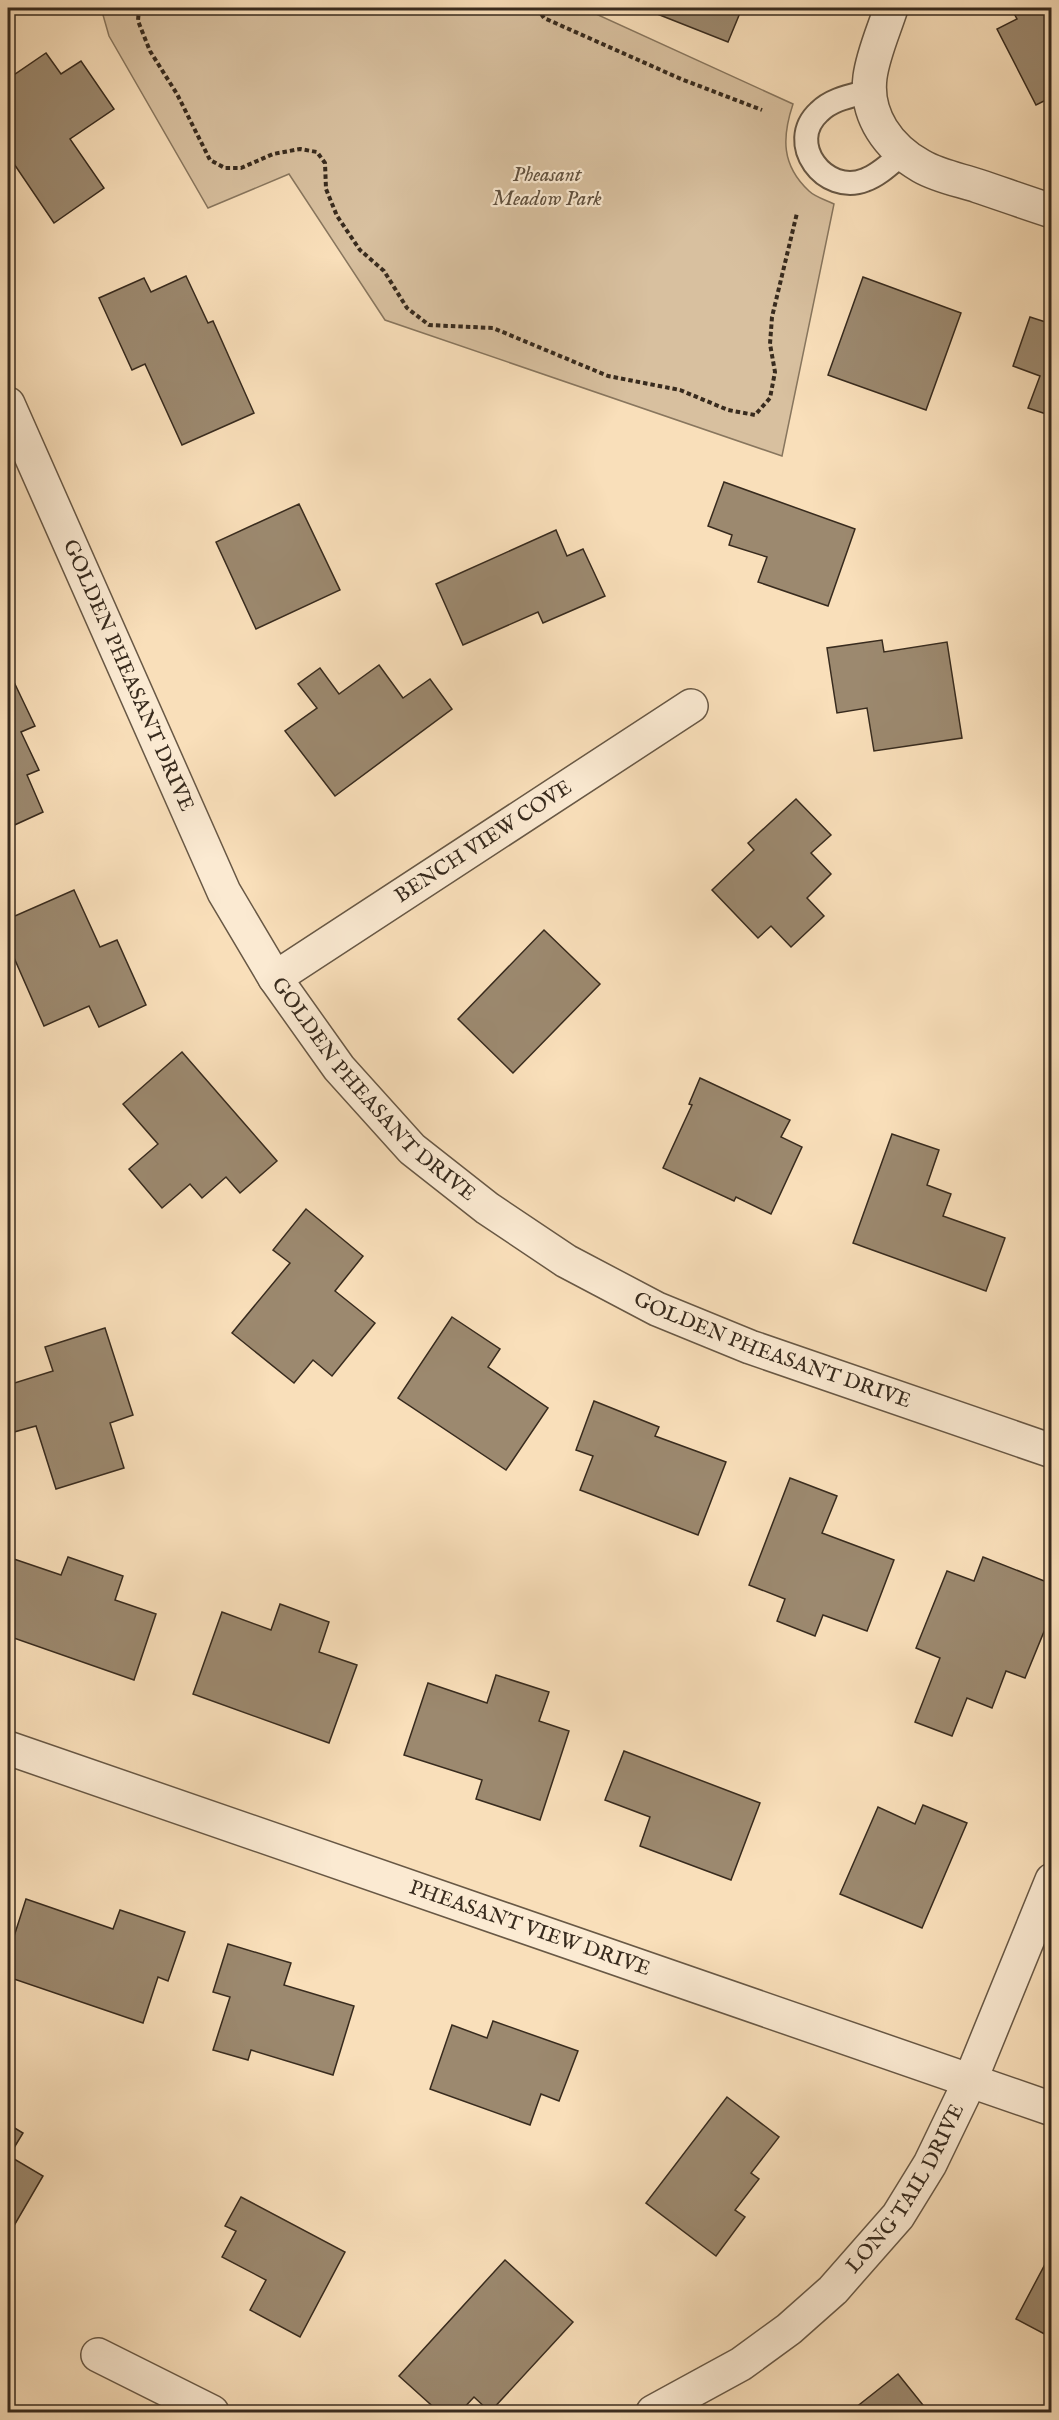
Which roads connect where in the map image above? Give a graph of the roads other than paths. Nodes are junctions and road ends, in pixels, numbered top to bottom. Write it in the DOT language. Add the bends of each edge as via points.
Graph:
graph roads {
  1 [pos="891,8"];
  2 [pos="869,91"];
  3 [pos="902,154"];
  4 [pos="1052,211"];
  5 [pos="8,404"];
  6 [pos="692,706"];
  7 [pos="275,978"];
  8 [pos="1052,1451"];
  9 [pos="8,1748"];
  10 [pos="1052,1880"];
  11 [pos="970,2081"];
  12 [pos="1052,2109"];
  13 [pos="98,2355"];
  14 [pos="212,2412"];
  15 [pos="652,2412"];
  1 -- 2 [label="street" via="873,61"];
  2 -- 3 [label="street" via="871,110 878,124"];
  2 -- 3 [label="lane" via="836,100 813,117 808,127 807,151 820,171 848,183 864,181"];
  3 -- 4 [label="street" via="923,167"];
  5 -- 7 [label="street, GOLDEN PHEASANT DRIVE" via="224,892"];
  6 -- 7 [label="street, BENCH VIEW COVE"];
  7 -- 8 [label="street, GOLDEN PHEASANT DRIVE" via="339,1068 412,1149 487,1208 566,1261 657,1309 740,1342"];
  9 -- 11 [label="street, PHEASANT VIEW DRIVE"];
  10 -- 11 [label="street, LONG TAIL DRIVE"];
  11 -- 12 [label="street, PHEASANT VIEW DRIVE"];
  11 -- 15 [label="street, LONG TAIL DRIVE" via="930,2164 898,2216 833,2290 741,2364"];
  13 -- 14 [label="street"];
}
